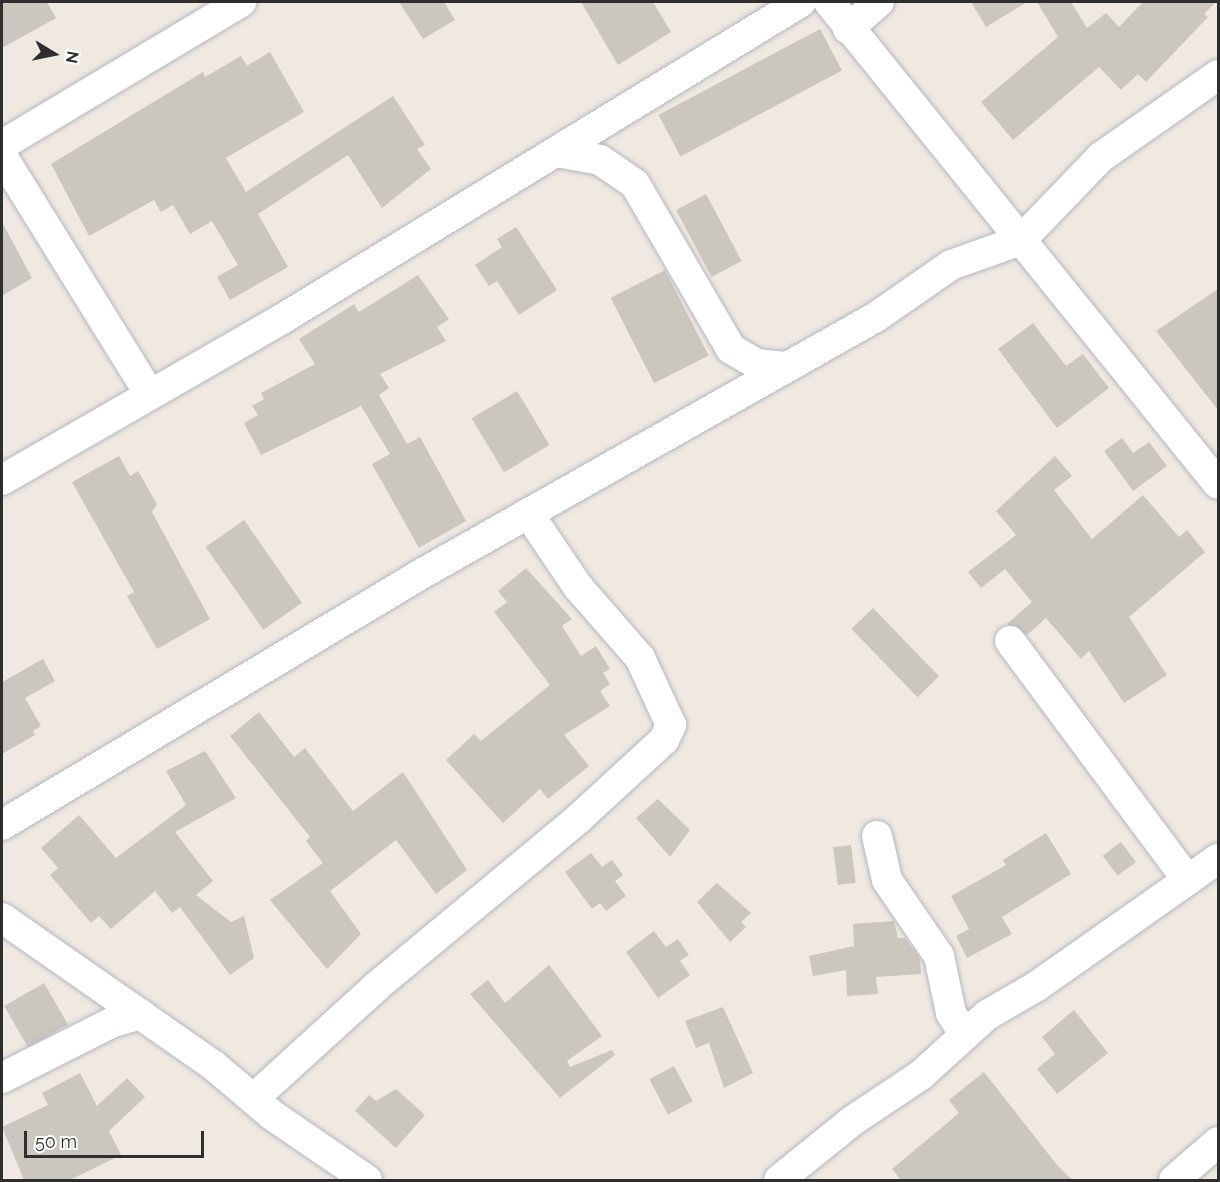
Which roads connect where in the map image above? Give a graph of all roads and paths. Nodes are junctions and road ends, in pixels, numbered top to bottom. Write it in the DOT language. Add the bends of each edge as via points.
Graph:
graph roads {
  1 [pos="241,2"];
  2 [pos="801,2"];
  3 [pos="829,2"];
  4 [pos="879,2"];
  5 [pos="848,29"];
  6 [pos="1218,75"];
  7 [pos="2,145"];
  8 [pos="557,152"];
  9 [pos="2,156"];
  10 [pos="1021,240"];
  11 [pos="784,367"];
  12 [pos="149,393"];
  13 [pos="1213,466"];
  14 [pos="2,480"];
  15 [pos="528,513"];
  16 [pos="1010,640"];
  17 [pos="2,825"];
  18 [pos="877,836"];
  19 [pos="1218,859"];
  20 [pos="1187,879"];
  21 [pos="2,918"];
  22 [pos="141,1014"];
  23 [pos="964,1035"];
  24 [pos="2,1078"];
  25 [pos="253,1099"];
  26 [pos="1218,1142"];
  27 [pos="367,1180"];
  28 [pos="779,1180"];
  29 [pos="1174,1180"];
  1 -- 7 [label="street"];
  2 -- 8 [label="street"];
  3 -- 5 [label="street"];
  4 -- 5 [label="street"];
  5 -- 10 [label="street" via="979,182"];
  6 -- 10 [label="street" via="1101,157"];
  8 -- 11 [label="street" via="600,160 635,184 731,349 757,364"];
  8 -- 12 [label="street"];
  9 -- 12 [label="street"];
  10 -- 11 [label="street" via="951,265 876,317"];
  10 -- 13 [label="street"];
  11 -- 15 [label="street" via="647,451"];
  12 -- 14 [label="street"];
  15 -- 17 [label="street"];
  15 -- 25 [label="street" via="578,587 640,658 672,725 664,740 578,819 376,986"];
  16 -- 20 [label="street"];
  18 -- 23 [label="street" via="880,863 939,956 951,1013"];
  19 -- 20 [label="street"];
  20 -- 23 [label="street"];
  21 -- 22 [label="street"];
  22 -- 24 [label="street" via="113,1022"];
  22 -- 25 [label="street"];
  23 -- 28 [label="street" via="921,1076 852,1120"];
  25 -- 27 [label="street"];
  26 -- 29 [label="street"];
}
